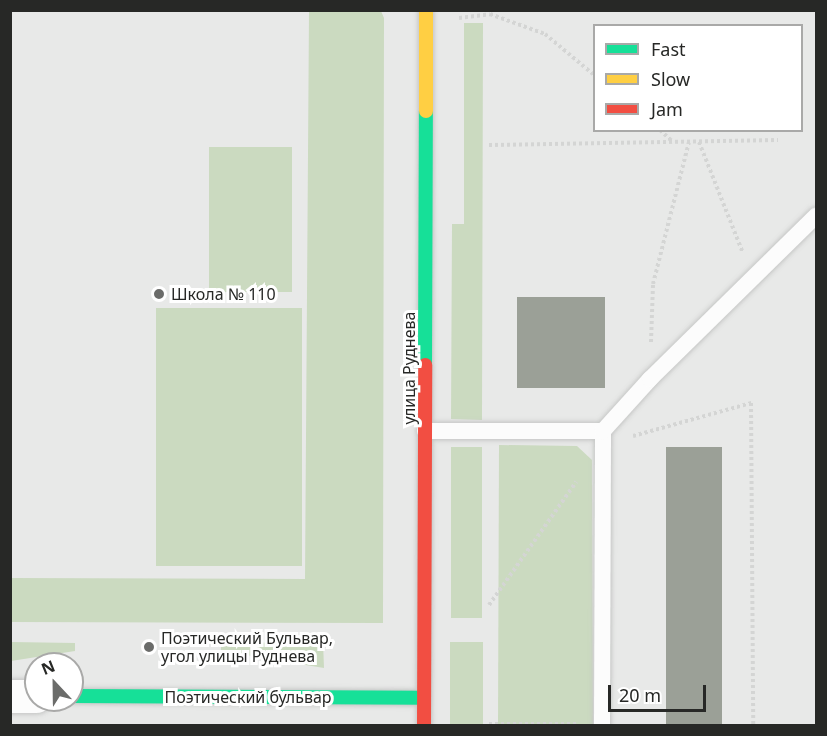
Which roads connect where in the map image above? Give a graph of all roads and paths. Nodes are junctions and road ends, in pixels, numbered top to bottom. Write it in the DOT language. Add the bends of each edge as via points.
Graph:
graph roads {
  1 [pos="426,10"];
  2 [pos="453,21"];
  3 [pos="593,74"];
  4 [pos="662,132"];
  5 [pos="778,140"];
  6 [pos="674,142"];
  7 [pos="689,142"];
  8 [pos="699,142"];
  9 [pos="489,145"];
  10 [pos="816,216"];
  11 [pos="759,270"];
  12 [pos="650,379"];
  13 [pos="425,431"];
  14 [pos="603,438"];
  15 [pos="489,605"];
  16 [pos="84,696"];
  17 [pos="424,698"];
  18 [pos="489,724"];
  19 [pos="602,725"];
  20 [pos="424,726"];
  21 [pos="753,726"];
  1 -- 13 [label="street, улица Руднева"];
  2 -- 3 [label="path" via="464,14 490,14 545,34"];
  4 -- 6 [label="path"];
  5 -- 8 [label="path"];
  6 -- 7 [label="path"];
  6 -- 9 [label="path"];
  7 -- 8 [label="path"];
  7 -- 12 [label="path" via="653,284"];
  8 -- 11 [label="path" via="742,252"];
  10 -- 11 [label="lane"];
  11 -- 12 [label="lane"];
  12 -- 14 [label="lane"];
  13 -- 14 [label="lane"];
  13 -- 17 [label="street, улица Руднева"];
  14 -- 15 [label="path"];
  14 -- 19 [label="lane"];
  14 -- 21 [label="path" via="751,402"];
  16 -- 17 [label="street, Поэтический бульвар"];
  17 -- 20 [label="street, улица Руднева"];
  18 -- 19 [label="path"];
}
